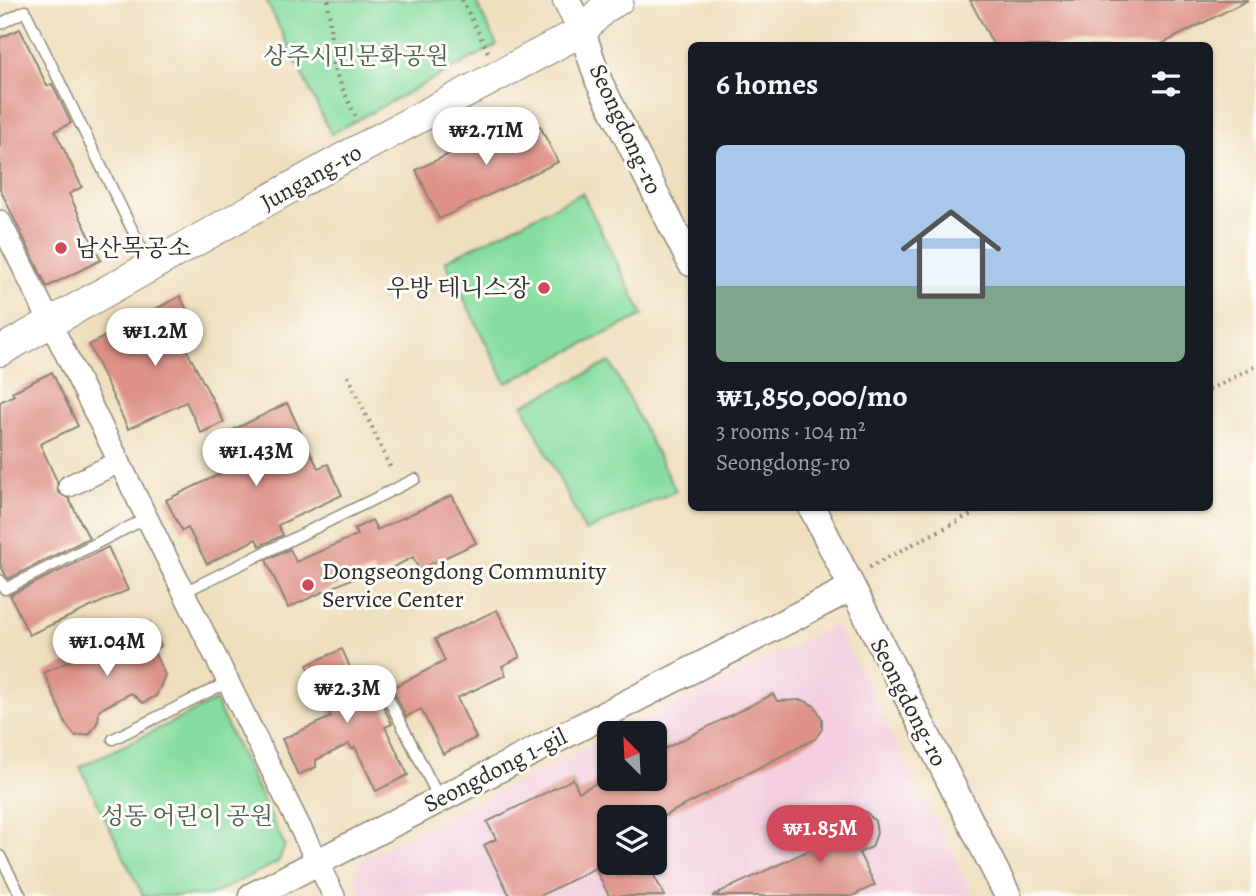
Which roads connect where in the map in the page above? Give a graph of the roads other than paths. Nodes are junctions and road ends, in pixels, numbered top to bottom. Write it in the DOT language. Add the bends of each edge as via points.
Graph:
graph roads {
  1 [pos="566,0"];
  2 [pos="618,0"];
  3 [pos="0,24"];
  4 [pos="582,31"];
  5 [pos="0,221"];
  6 [pos="688,257"];
  7 [pos="150,267"];
  8 [pos="48,323"];
  9 [pos="0,351"];
  10 [pos="119,462"];
  11 [pos="415,479"];
  12 [pos="69,486"];
  13 [pos="813,511"];
  14 [pos="147,519"];
  15 [pos="0,580"];
  16 [pos="849,583"];
  17 [pos="184,592"];
  18 [pos="228,682"];
  19 [pos="385,692"];
  20 [pos="113,739"];
  21 [pos="439,798"];
  22 [pos="0,856"];
  23 [pos="316,861"];
  24 [pos="21,896"];
  25 [pos="252,896"];
  26 [pos="334,896"];
  27 [pos="1007,896"];
  1 -- 4 [label="street, Seongdong-ro"];
  2 -- 4 [label="main road, Jungang-ro"];
  3 -- 7 [label="lane" via="25,11"];
  4 -- 6 [label="street, Seongdong-ro" via="599,82"];
  4 -- 7 [label="main road, Jungang-ro"];
  5 -- 8 [label="street"];
  7 -- 8 [label="main road, Jungang-ro"];
  8 -- 9 [label="main road, Jungang-ro"];
  8 -- 10 [label="street"];
  10 -- 12 [label="street"];
  10 -- 14 [label="street"];
  11 -- 17 [label="lane"];
  13 -- 16 [label="street, Seongdong-ro"];
  14 -- 15 [label="lane" via="5,589"];
  14 -- 17 [label="street"];
  16 -- 21 [label="street, Seongdong 1-gil"];
  16 -- 27 [label="street, Seongdong-ro"];
  17 -- 18 [label="street"];
  18 -- 20 [label="lane"];
  18 -- 23 [label="street"];
  19 -- 21 [label="lane"];
  21 -- 23 [label="street, Seongdong 1-gil"];
  22 -- 24 [label="lane"];
  23 -- 25 [label="street, Seongdong 1-gil"];
  23 -- 26 [label="street"];
}
